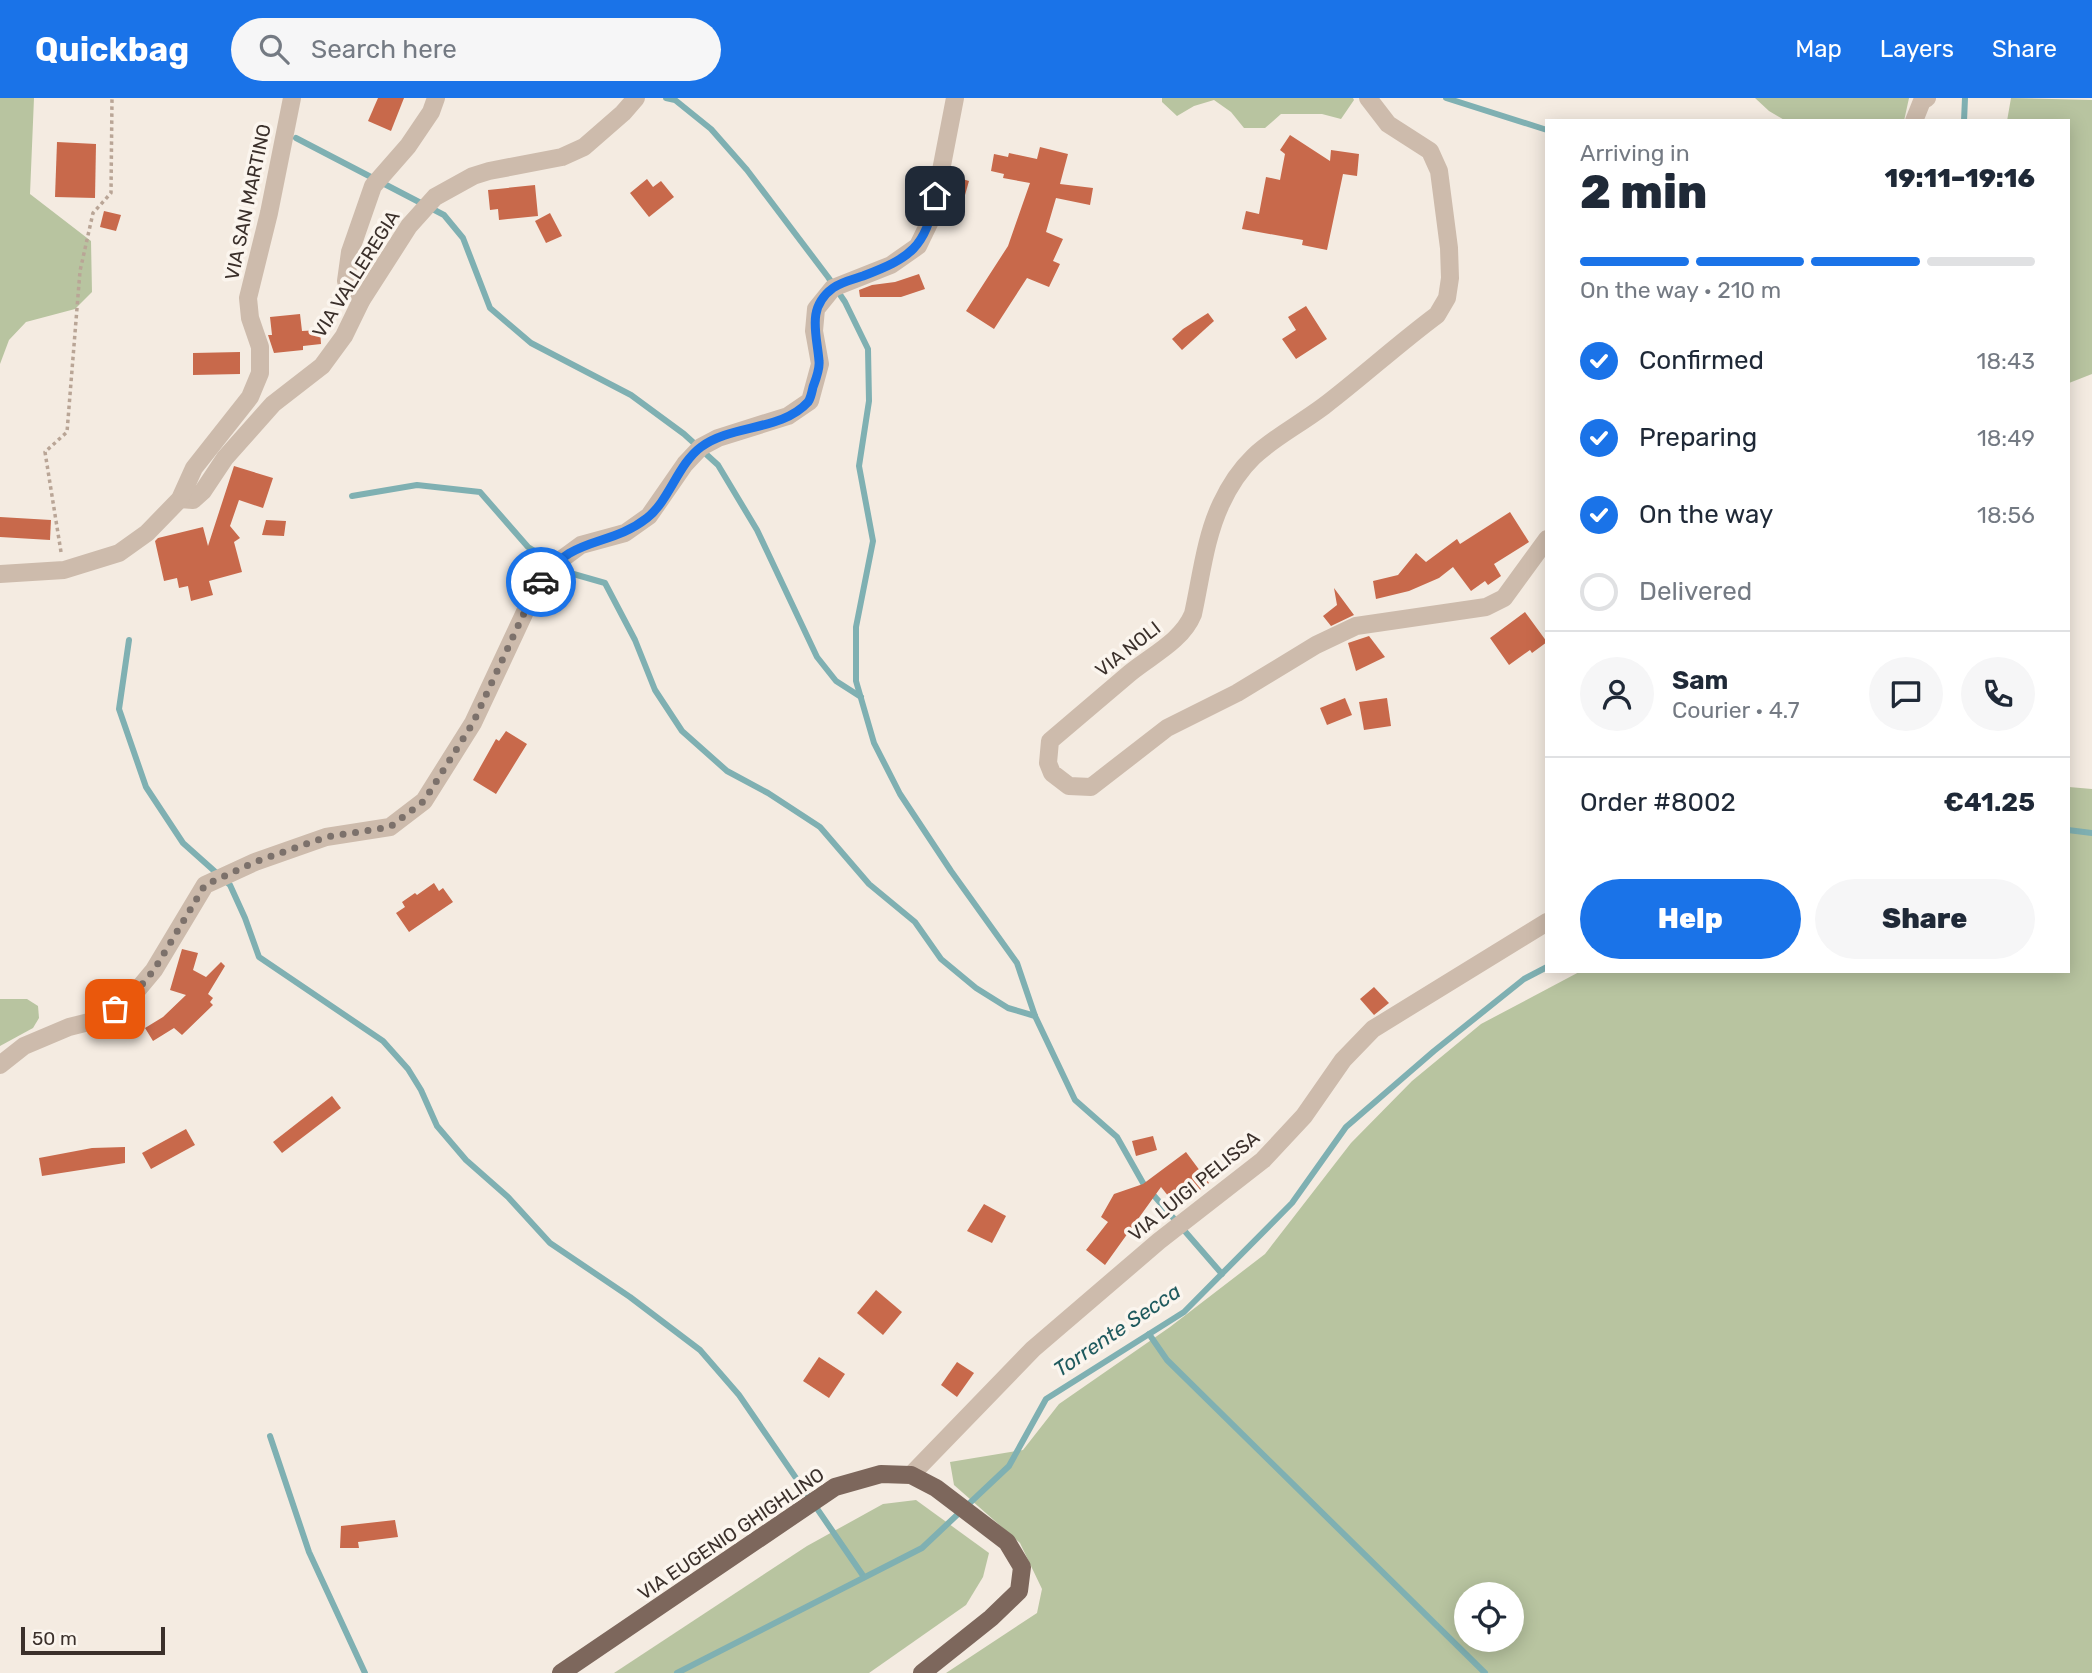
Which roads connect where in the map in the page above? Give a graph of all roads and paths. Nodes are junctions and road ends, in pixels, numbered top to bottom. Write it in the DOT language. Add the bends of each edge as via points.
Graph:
graph roads {
  1 [pos="112,98"];
  2 [pos="292,98"];
  3 [pos="436,98"];
  4 [pos="636,98"];
  5 [pos="955,98"];
  6 [pos="1368,98"];
  7 [pos="1929,98"];
  8 [pos="1915,119"];
  9 [pos="1928,119"];
  10 [pos="361,301"];
  11 [pos="180,499"];
  12 [pos="1545,542"];
  13 [pos="64,570"];
  14 [pos="0,574"];
  15 [pos="1545,923"];
  16 [pos="0,1065"];
  17 [pos="911,1475"];
  18 [pos="561,1673"];
  19 [pos="922,1673"];
  1 -- 13 [label="path" via="111,193 93,214 80,271 67,432 45,452"];
  2 -- 11 [label="street, VIA SAN MARTINO" via="248,298 260,347 260,373 250,397 194,468"];
  3 -- 10 [label="street" via="408,146 373,186 350,252 346,281"];
  4 -- 10 [label="street, VIA VALLEREGIA" via="584,147 550,160 489,170 435,197 409,226"];
  5 -- 16 [label="street" via="932,217 918,246 891,265 833,288 816,309 814,331 820,364 810,401 788,416 701,447 649,516 625,533 581,545 551,567 531,598 473,723 424,801 390,827 326,837 205,885 154,970 129,1000 101,1019 24,1046"];
  6 -- 12 [label="street, VIA NOLI" via="1388,124 1430,151 1439,172 1449,248 1447,298 1437,315 1245,464 1212,527 1188,626 1049,741 1052,773 1069,786 1091,787 1167,728 1356,626 1486,607 1504,598"];
  7 -- 8 [label="street" via="1922,101"];
  7 -- 9 [label="street"];
  10 -- 11 [label="street, VIA VALLEREGIA" via="322,366 273,404 225,458 204,491 193,500"];
  11 -- 13 [label="street" via="120,553"];
  13 -- 14 [label="street"];
  15 -- 17 [label="street, VIA LUIGI PELISSA" via="1373,1028 1263,1160 1158,1241 1034,1349"];
  17 -- 18 [label="main road, VIA EUGENIO GHIGHLINO" via="881,1474 835,1487"];
  17 -- 19 [label="main road, VIA EUGENIO GHIGHLINO" via="936,1488 1007,1542 1022,1567 1020,1591"];
}
